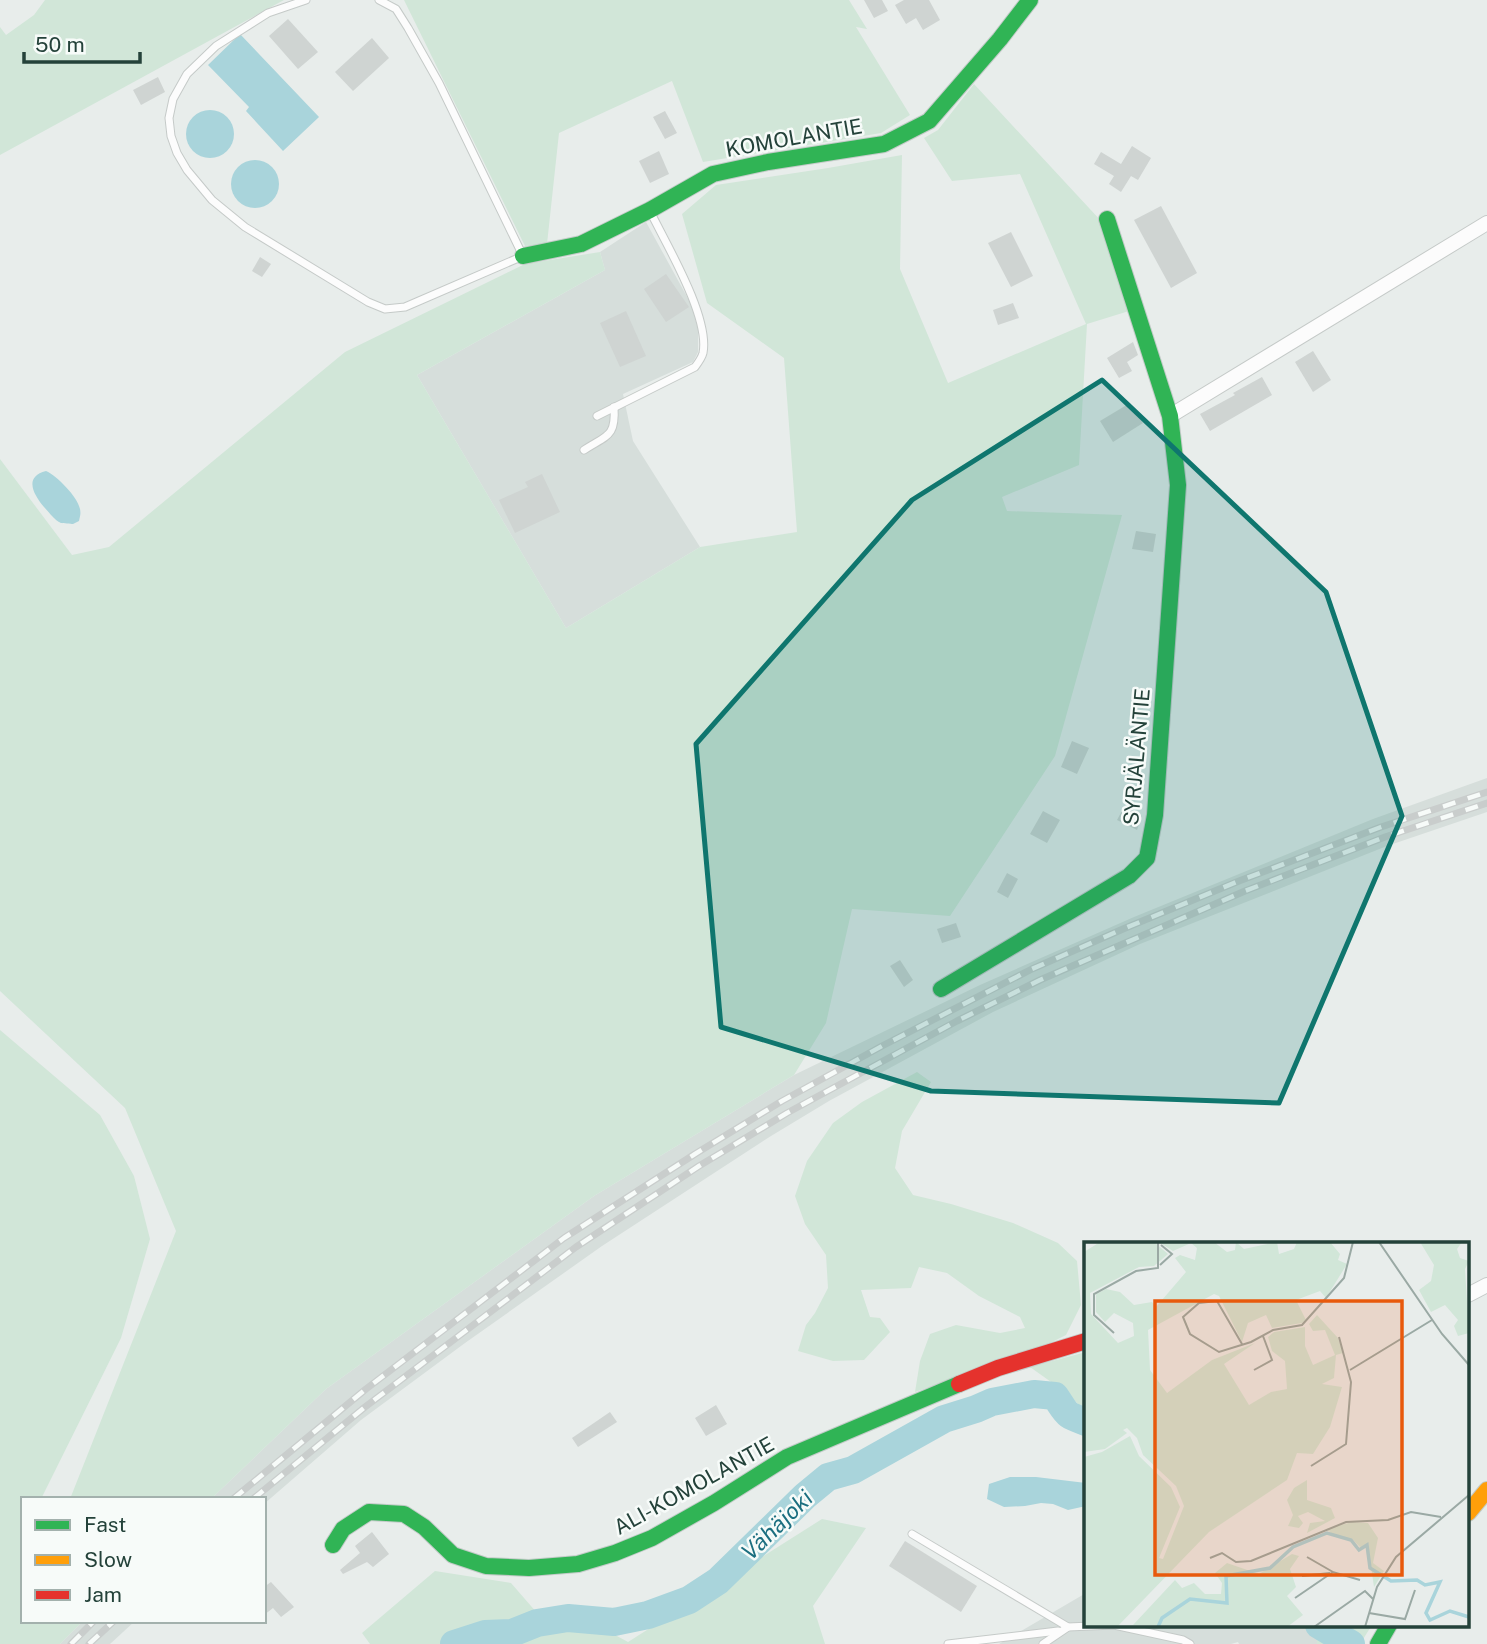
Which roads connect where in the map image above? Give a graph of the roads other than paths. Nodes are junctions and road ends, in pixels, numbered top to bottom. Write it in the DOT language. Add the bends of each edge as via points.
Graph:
graph roads {
  1 [pos="306,0"];
  2 [pos="379,0"];
  3 [pos="1030,0"];
  4 [pos="650,210"];
  5 [pos="1107,219"];
  6 [pos="1487,223"];
  7 [pos="523,256"];
  8 [pos="614,407"];
  9 [pos="597,415"];
  10 [pos="1170,415"];
  11 [pos="584,450"];
  12 [pos="941,989"];
  13 [pos="1487,1285"];
  14 [pos="1470,1294"];
  15 [pos="1084,1342"];
  16 [pos="1487,1490"];
  17 [pos="1470,1511"];
  18 [pos="912,1534"];
  19 [pos="333,1545"];
  20 [pos="1102,1626"];
  21 [pos="1119,1626"];
  22 [pos="1065,1629"];
  23 [pos="948,1644"];
  24 [pos="1043,1644"];
  25 [pos="1190,1644"];
  1 -- 7 [label="lane" via="268,13 216,46 187,74 173,99 169,118 177,153 212,200 245,227 385,309 405,307"];
  2 -- 7 [label="lane" via="396,9 439,83"];
  3 -- 4 [label="street, KOMOLANTIE" via="929,121 884,144 713,174"];
  4 -- 7 [label="street, KOMOLANTIE" via="580,244"];
  4 -- 8 [label="lane" via="694,301 703,353 695,367"];
  5 -- 10 [label="street, SYRJÄLÄNTIE"];
  6 -- 10 [label="street"];
  8 -- 9 [label="lane"];
  8 -- 11 [label="lane" via="612,432"];
  10 -- 12 [label="street, SYRJÄLÄNTIE" via="1178,485 1155,815 1147,858 1129,876"];
  13 -- 14 [label="street"];
  15 -- 19 [label="street, ALI-KOMOLANTIE" via="998,1368 875,1419 787,1458 652,1538 578,1564 529,1569 486,1566 453,1555 404,1514 369,1512 343,1529"];
  16 -- 17 [label="street"];
  18 -- 22 [label="lane"];
  20 -- 22 [label="lane"];
  21 -- 25 [label="lane"];
  22 -- 23 [label="lane"];
  22 -- 24 [label="lane"];
}
